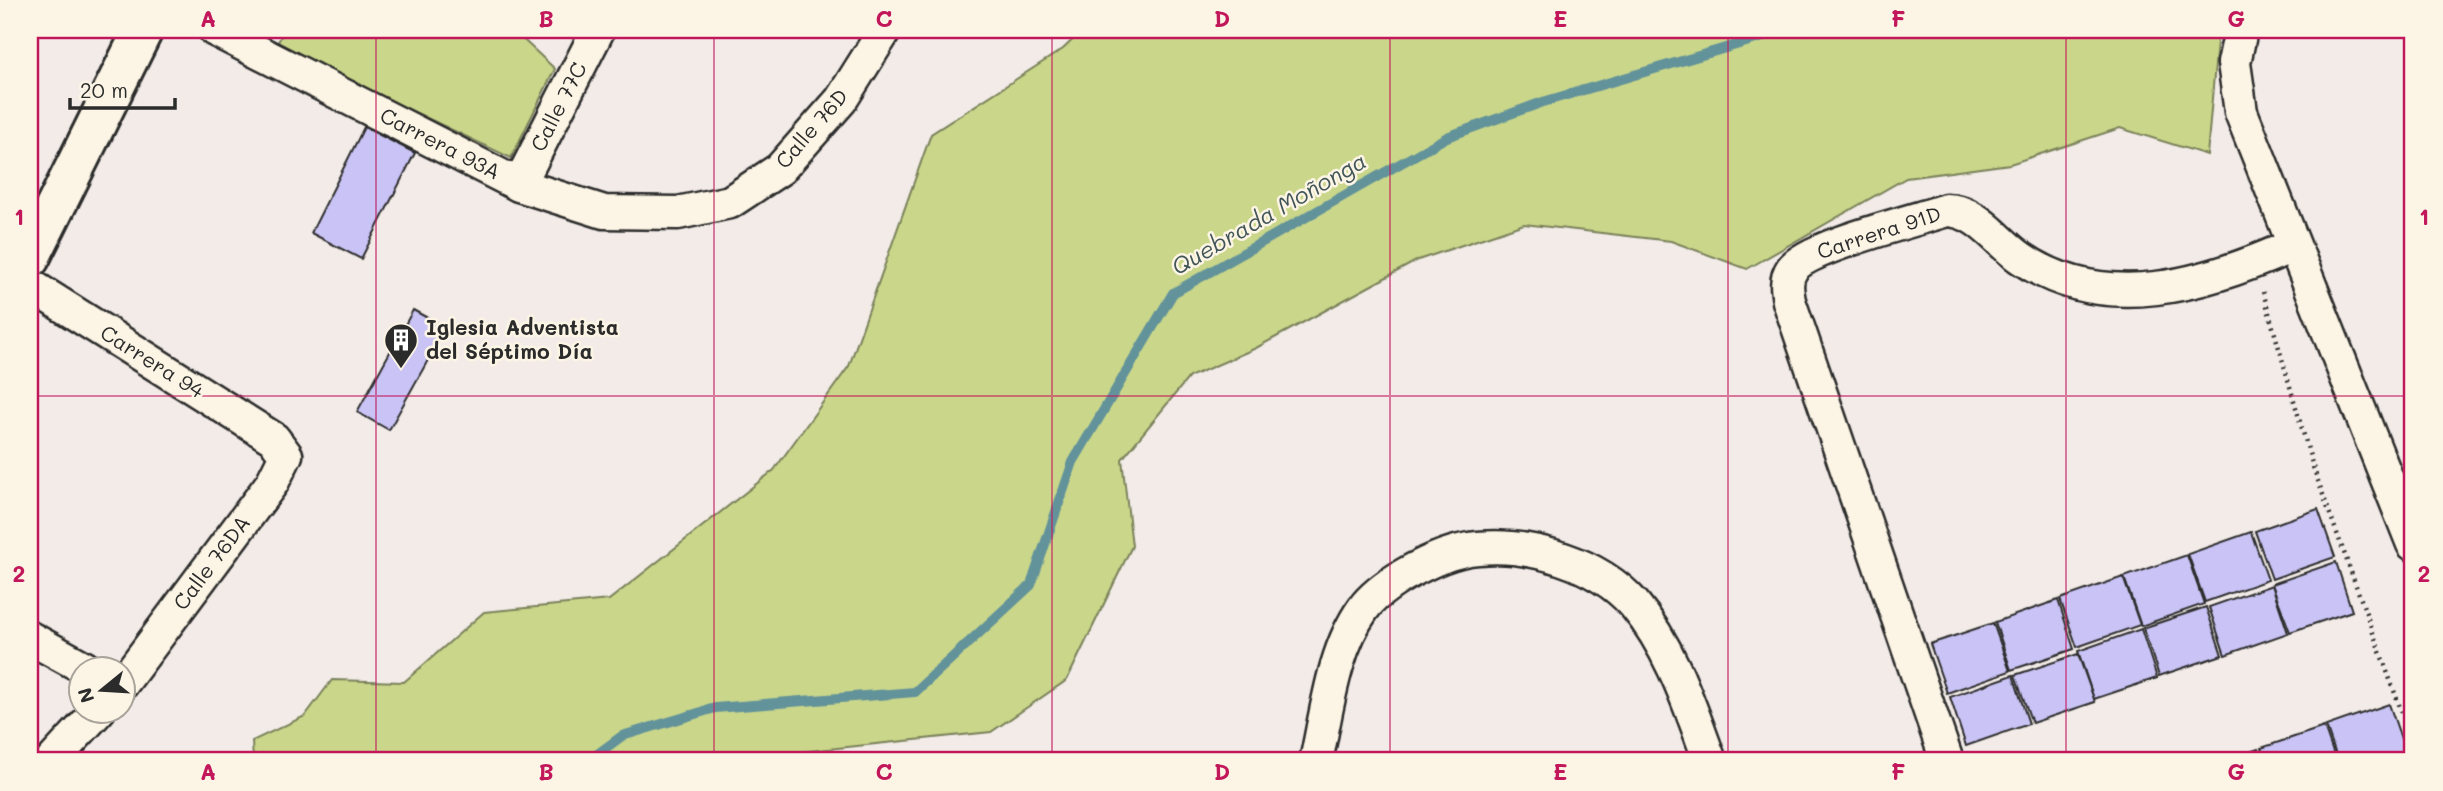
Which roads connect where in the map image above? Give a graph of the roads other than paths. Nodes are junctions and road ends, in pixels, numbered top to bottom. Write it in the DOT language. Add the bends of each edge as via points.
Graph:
graph roads {
  1 [pos="143,30"];
  2 [pos="215,30"];
  3 [pos="598,30"];
  4 [pos="885,30"];
  5 [pos="2241,30"];
  6 [pos="264,40"];
  7 [pos="519,185"];
  8 [pos="678,214"];
  9 [pos="2292,246"];
  10 [pos="30,258"];
  11 [pos="30,285"];
  12 [pos="274,439"];
  13 [pos="2413,544"];
  14 [pos="30,638"];
  15 [pos="66,658"];
  16 [pos="136,665"];
  17 [pos="86,724"];
  18 [pos="52,761"];
  19 [pos="1317,761"];
  20 [pos="1710,761"];
  21 [pos="1947,761"];
  1 -- 10 [label="street"];
  2 -- 6 [label="street, Carrera 93A"];
  3 -- 7 [label="street, Calle 77C"];
  4 -- 8 [label="street, Calle 76D" via="841,100 780,169 730,202"];
  5 -- 9 [label="street" via="2234,63 2241,112"];
  6 -- 7 [label="street, Carrera 93A"];
  7 -- 8 [label="street, Carrera 93A" via="604,212"];
  9 -- 13 [label="street"];
  9 -- 21 [label="street, Carrera 91D" via="2254,263 2130,292 2066,281 2035,267 1956,210 1812,253 1791,271 1789,301"];
  11 -- 12 [label="street, Carrera 94"];
  12 -- 16 [label="street, Calle 76DA" via="286,455 272,483"];
  14 -- 15 [label="street"];
  17 -- 18 [label="street"];
  19 -- 20 [label="street" via="1336,673 1363,609 1385,587 1411,571 1477,548 1518,548 1575,564 1632,602 1671,662"];
}
